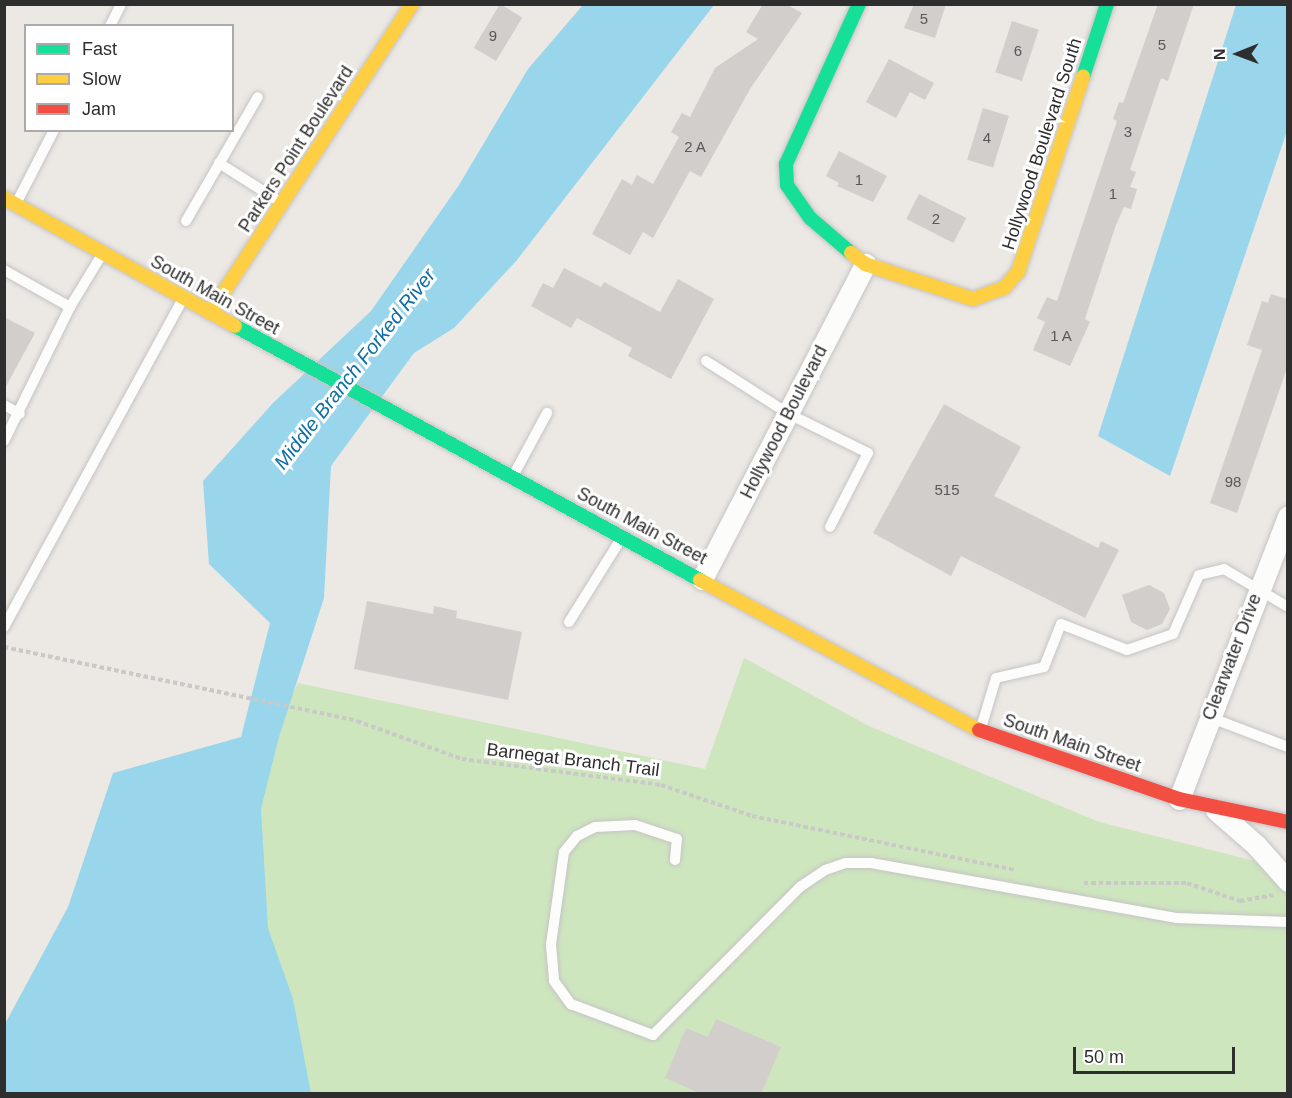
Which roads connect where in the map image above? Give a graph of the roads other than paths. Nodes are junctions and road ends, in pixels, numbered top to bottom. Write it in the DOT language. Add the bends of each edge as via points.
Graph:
graph roads {
  1 [pos="121,4"];
  2 [pos="412,4"];
  3 [pos="859,4"];
  4 [pos="1107,4"];
  5 [pos="111,24"];
  6 [pos="258,97"];
  7 [pos="53,132"];
  8 [pos="219,163"];
  9 [pos="10,201"];
  10 [pos="282,203"];
  11 [pos="186,221"];
  12 [pos="102,254"];
  13 [pos="865,264"];
  14 [pos="4,270"];
  15 [pos="184,298"];
  16 [pos="70,307"];
  17 [pos="210,313"];
  18 [pos="706,361"];
  19 [pos="4,405"];
  20 [pos="547,413"];
  21 [pos="20,414"];
  22 [pos="789,414"];
  23 [pos="4,441"];
  24 [pos="513,477"];
  25 [pos="1287,516"];
  26 [pos="830,527"];
  27 [pos="622,536"];
  28 [pos="702,579"];
  29 [pos="1257,590"];
  30 [pos="1287,607"];
  31 [pos="569,622"];
  32 [pos="4,627"];
  33 [pos="1209,717"];
  34 [pos="980,731"];
  35 [pos="1287,747"];
  36 [pos="1179,799"];
  37 [pos="1213,808"];
  38 [pos="1287,822"];
  39 [pos="675,860"];
  40 [pos="1284,886"];
  41 [pos="1287,922"];
  1 -- 5 [label="lane"];
  2 -- 10 [label="main road, Parkers Point Boulevard"];
  3 -- 13 [label="main road" via="786,164 787,185 810,218"];
  4 -- 13 [label="main road, Hollywood Boulevard South" via="1038,221 1018,272 1004,288 973,299"];
  6 -- 8 [label="lane"];
  7 -- 9 [label="lane"];
  8 -- 10 [label="lane"];
  8 -- 11 [label="lane"];
  9 -- 12 [label="main road, South Main Street"];
  10 -- 17 [label="main road, Parkers Point Boulevard"];
  12 -- 15 [label="main road, South Main Street"];
  12 -- 16 [label="lane"];
  13 -- 22 [label="street, Hollywood Boulevard"];
  14 -- 16 [label="lane"];
  15 -- 17 [label="main road, South Main Street"];
  15 -- 32 [label="lane"];
  16 -- 21 [label="lane"];
  17 -- 24 [label="main road, South Main Street"];
  18 -- 22 [label="lane"];
  19 -- 21 [label="lane"];
  20 -- 24 [label="lane"];
  21 -- 23 [label="lane"];
  22 -- 26 [label="lane" via="868,453"];
  22 -- 28 [label="street, Hollywood Boulevard"];
  24 -- 27 [label="main road, South Main Street"];
  25 -- 29 [label="street, Clearwater Drive"];
  27 -- 28 [label="main road, South Main Street"];
  27 -- 31 [label="lane"];
  28 -- 34 [label="main road, South Main Street"];
  29 -- 30 [label="lane"];
  29 -- 33 [label="street, Clearwater Drive"];
  29 -- 34 [label="lane" via="1224,569 1198,574 1173,634 1127,650 1061,624 1044,667 996,678"];
  33 -- 35 [label="lane"];
  33 -- 36 [label="street, Clearwater Drive"];
  34 -- 36 [label="main road, South Main Street"];
  36 -- 37 [label="main road, South Main Street"];
  37 -- 38 [label="main road, South Main Street"];
  37 -- 40 [label="street" via="1256,845"];
  39 -- 41 [label="lane" via="677,839 635,825 595,826 578,836 564,852 550,945 554,981 571,1004 653,1035 800,887 825,870 845,863 871,863 1177,918"];
}
